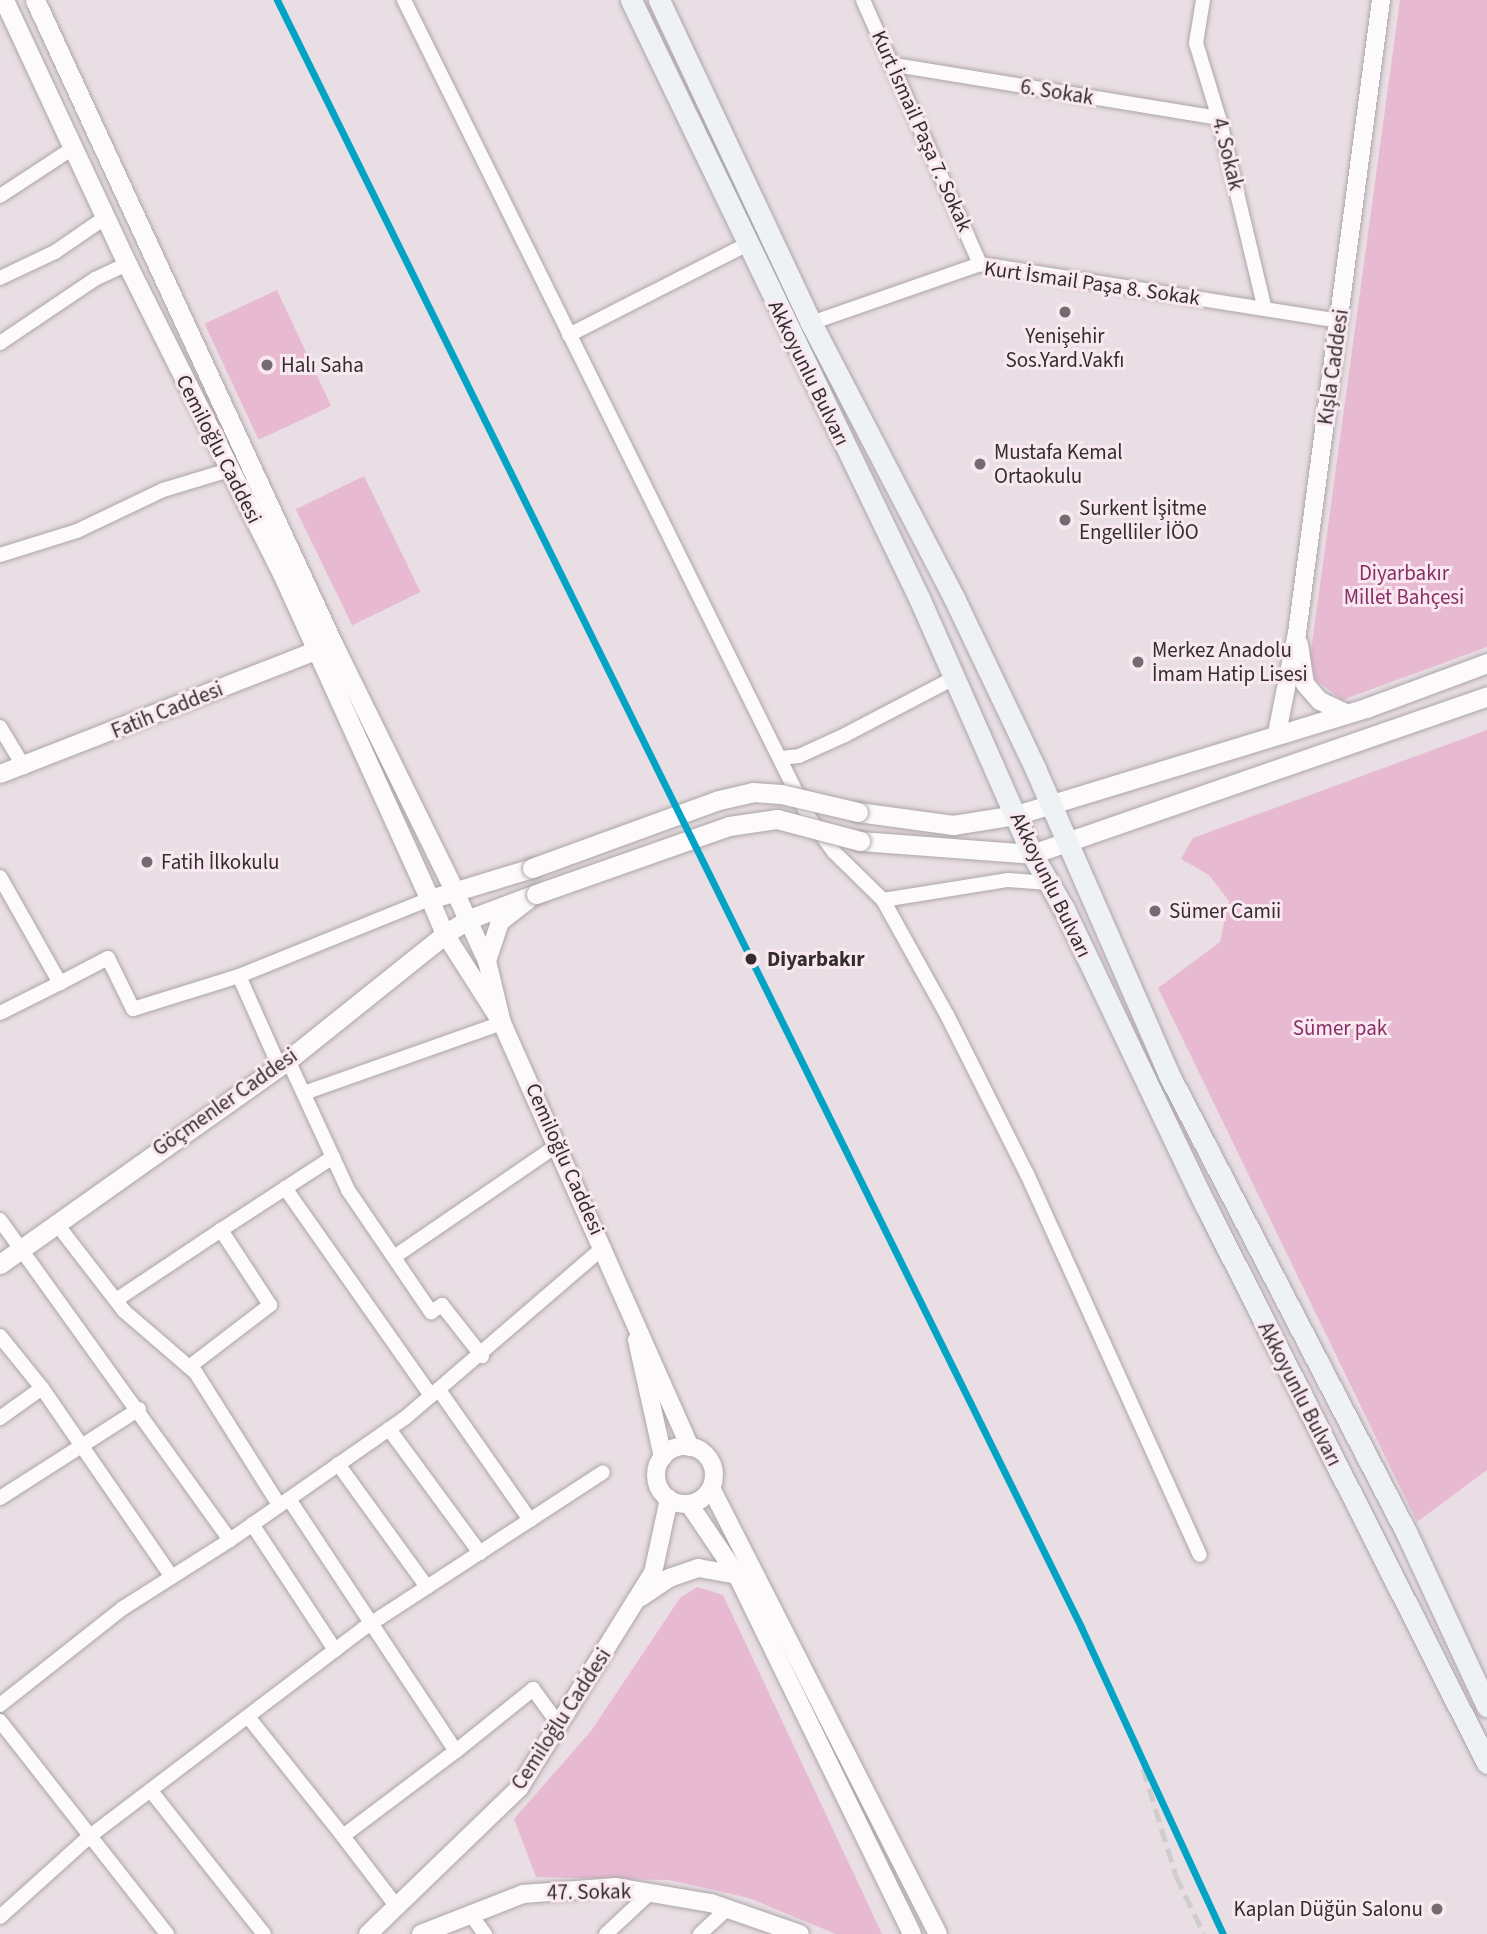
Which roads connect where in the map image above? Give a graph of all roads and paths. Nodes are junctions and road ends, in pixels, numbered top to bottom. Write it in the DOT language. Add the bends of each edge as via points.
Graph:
graph roads {
  1 [pos="35,0"];
  2 [pos="404,0"];
  3 [pos="631,0"];
  4 [pos="659,0"];
  5 [pos="863,0"];
  6 [pos="1203,0"];
  7 [pos="1381,0"];
  8 [pos="4,10"];
  9 [pos="895,65"];
  10 [pos="1219,118"];
  11 [pos="73,148"];
  12 [pos="0,195"];
  13 [pos="106,217"];
  14 [pos="746,245"];
  15 [pos="127,264"];
  16 [pos="980,264"];
  17 [pos="0,278"];
  18 [pos="1265,309"];
  19 [pos="1339,321"];
  20 [pos="811,323"];
  21 [pos="569,335"];
  22 [pos="0,343"];
  23 [pos="229,470"];
  24 [pos="0,555"];
  25 [pos="1297,633"];
  26 [pos="334,644"];
  27 [pos="314,652"];
  28 [pos="1487,663"];
  29 [pos="954,678"];
  30 [pos="1487,696"];
  31 [pos="1346,713"];
  32 [pos="0,727"];
  33 [pos="1277,733"];
  34 [pos="780,758"];
  35 [pos="24,767"];
  36 [pos="0,774"];
  37 [pos="1052,806"];
  38 [pos="1016,815"];
  39 [pos="1068,845"];
  40 [pos="1032,854"];
  41 [pos="532,868"];
  42 [pos="444,871"];
  43 [pos="0,877"];
  44 [pos="1049,883"];
  45 [pos="454,890"];
  46 [pos="536,894"];
  47 [pos="430,899"];
  48 [pos="883,900"];
  49 [pos="469,919"];
  50 [pos="445,934"];
  51 [pos="486,961"];
  52 [pos="239,976"];
  53 [pos="60,983"];
  54 [pos="0,1013"];
  55 [pos="502,1023"];
  56 [pos="283,1063"];
  57 [pos="304,1093"];
  58 [pos="559,1143"];
  59 [pos="333,1157"];
  60 [pos="285,1188"];
  61 [pos="0,1220"];
  62 [pos="56,1223"];
  63 [pos="221,1230"];
  64 [pos="604,1247"];
  65 [pos="19,1250"];
  66 [pos="394,1258"];
  67 [pos="0,1264"];
  68 [pos="627,1296"];
  69 [pos="116,1300"];
  70 [pos="0,1336"];
  71 [pos="482,1356"];
  72 [pos="189,1367"];
  73 [pos="41,1388"];
  74 [pos="435,1393"];
  75 [pos="138,1409"];
  76 [pos="0,1418"];
  77 [pos="388,1429"];
  78 [pos="82,1445"];
  79 [pos="690,1447"];
  80 [pos="663,1457"];
  81 [pos="338,1464"];
  82 [pos="603,1472"];
  83 [pos="711,1488"];
  84 [pos="0,1498"];
  85 [pos="669,1499"];
  86 [pos="284,1502"];
  87 [pos="689,1504"];
  88 [pos="530,1520"];
  89 [pos="252,1524"];
  90 [pos="230,1540"];
  91 [pos="480,1553"];
  92 [pos="1200,1555"];
  93 [pos="737,1575"];
  94 [pos="172,1577"];
  95 [pos="426,1587"];
  96 [pos="638,1599"];
  97 [pos="372,1622"];
  98 [pos="335,1650"];
  99 [pos="0,1684"];
  100 [pos="5,1701"];
  101 [pos="1487,1706"];
  102 [pos="248,1718"];
  103 [pos="0,1721"];
  104 [pos="560,1726"];
  105 [pos="456,1751"];
  106 [pos="1487,1763"];
  107 [pos="151,1791"];
  108 [pos="90,1836"];
  109 [pos="343,1836"];
  110 [pos="650,1892"];
  111 [pos="397,1907"];
  112 [pos="728,1908"];
  113 [pos="471,1915"];
  114 [pos="0,1917"];
  115 [pos="167,1934"];
  116 [pos="264,1934"];
  117 [pos="368,1934"];
  118 [pos="421,1934"];
  119 [pos="485,1934"];
  120 [pos="606,1934"];
  121 [pos="701,1934"];
  122 [pos="800,1934"];
  123 [pos="912,1934"];
  124 [pos="939,1934"];
  1 -- 26 [label="main road, Cemiloğlu Caddesi"];
  2 -- 21 [label="street"];
  3 -- 14 [label="main road, Akkoyunlu Bulvarı"];
  4 -- 20 [label="main road, Akkoyunlu Bulvarı"];
  5 -- 9 [label="street, Kurt İsmail Paşa 7. Sokak"];
  6 -- 10 [label="street, 4. Sokak" via="1196,43"];
  7 -- 19 [label="street, Kışla Caddesi"];
  8 -- 11 [label="main road, Cemiloğlu Caddesi"];
  9 -- 10 [label="street, 6. Sokak"];
  9 -- 16 [label="street, Kurt İsmail Paşa 7. Sokak"];
  10 -- 18 [label="street, 4. Sokak"];
  11 -- 12 [label="street"];
  11 -- 13 [label="main road, Cemiloğlu Caddesi"];
  13 -- 15 [label="main road, Cemiloğlu Caddesi"];
  13 -- 17 [label="street" via="55,251"];
  14 -- 21 [label="street"];
  14 -- 29 [label="main road, Akkoyunlu Bulvarı"];
  15 -- 22 [label="street" via="95,279"];
  15 -- 23 [label="main road, Cemiloğlu Caddesi"];
  16 -- 18 [label="street, Kurt İsmail Paşa 8. Sokak"];
  16 -- 20 [label="street, Kurt İsmail Paşa 8. Sokak"];
  18 -- 19 [label="street, Kurt İsmail Paşa 8. Sokak"];
  19 -- 25 [label="street, Kışla Caddesi"];
  20 -- 37 [label="main road, Akkoyunlu Bulvarı" via="954,598"];
  21 -- 34 [label="street"];
  23 -- 24 [label="street" via="163,490 77,531"];
  23 -- 27 [label="main road, Cemiloğlu Caddesi" via="285,580"];
  25 -- 31 [label="street" via="1305,684 1320,701"];
  25 -- 33 [label="street, Kışla Caddesi"];
  26 -- 27 [label="street, Fatih Caddesi"];
  26 -- 42 [label="main road, Cemiloğlu Caddesi"];
  27 -- 35 [label="street, Fatih Caddesi"];
  27 -- 47 [label="main road, Cemiloğlu Caddesi"];
  28 -- 31 [label="main road"];
  29 -- 34 [label="street" via="845,735 799,756"];
  29 -- 38 [label="main road, Akkoyunlu Bulvarı"];
  30 -- 39 [label="main road, Göçmenler Caddesi"];
  31 -- 33 [label="main road"];
  32 -- 35 [label="street"];
  33 -- 37 [label="main road"];
  34 -- 48 [label="street" via="808,816 834,852"];
  35 -- 36 [label="street, Fatih Caddesi"];
  37 -- 38 [label="main road"];
  37 -- 39 [label="main road, Akkoyunlu Bulvarı"];
  38 -- 40 [label="main road, Akkoyunlu Bulvarı"];
  38 -- 41 [label="main road, bridge" via="953,825 753,792"];
  39 -- 40 [label="main road, Göçmenler Caddesi"];
  39 -- 101 [label="main road, Akkoyunlu Bulvarı" via="1170,1075 1407,1534"];
  40 -- 44 [label="main road, Akkoyunlu Bulvarı"];
  40 -- 46 [label="main road, Göçmenler Caddesi, bridge" via="860,841 777,819 729,826"];
  41 -- 42 [label="main road"];
  41 -- 45 [label="main road"];
  42 -- 45 [label="main road, Cemiloğlu Caddesi"];
  43 -- 53 [label="street"];
  44 -- 48 [label="street" via="1008,880"];
  44 -- 106 [label="main road, Akkoyunlu Bulvarı" via="1205,1205"];
  45 -- 47 [label="main road"];
  45 -- 49 [label="street"];
  46 -- 49 [label="main road, Göçmenler Caddesi"];
  46 -- 51 [label="street" via="500,922"];
  47 -- 50 [label="street"];
  47 -- 52 [label="street"];
  48 -- 92 [label="street" via="1027,1174"];
  49 -- 50 [label="main road, Göçmenler Caddesi"];
  49 -- 51 [label="street"];
  50 -- 55 [label="street"];
  50 -- 56 [label="main road, Göçmenler Caddesi"];
  51 -- 55 [label="street"];
  52 -- 53 [label="street" via="132,1009 108,958"];
  52 -- 56 [label="street"];
  53 -- 54 [label="street"];
  55 -- 57 [label="street"];
  55 -- 58 [label="street, Cemiloğlu Caddesi"];
  56 -- 57 [label="street"];
  56 -- 62 [label="main road, Göçmenler Caddesi"];
  57 -- 59 [label="street"];
  58 -- 64 [label="street, Cemiloğlu Caddesi"];
  58 -- 66 [label="street"];
  59 -- 60 [label="street"];
  59 -- 66 [label="street" via="348,1190"];
  60 -- 63 [label="street"];
  60 -- 74 [label="street"];
  61 -- 65 [label="street"];
  62 -- 65 [label="main road, Göçmenler Caddesi"];
  62 -- 69 [label="street"];
  63 -- 69 [label="street"];
  63 -- 72 [label="street" via="270,1304"];
  64 -- 68 [label="street, Cemiloğlu Caddesi"];
  64 -- 71 [label="street"];
  65 -- 67 [label="main road, Göçmenler Caddesi"];
  65 -- 75 [label="street"];
  66 -- 71 [label="street" via="431,1312 442,1305"];
  68 -- 79 [label="street"];
  68 -- 80 [label="street"];
  69 -- 72 [label="street"];
  70 -- 73 [label="street"];
  71 -- 74 [label="street"];
  72 -- 86 [label="street"];
  73 -- 76 [label="street"];
  73 -- 78 [label="street"];
  74 -- 77 [label="street"];
  74 -- 88 [label="street"];
  75 -- 78 [label="street"];
  75 -- 90 [label="street"];
  77 -- 81 [label="street"];
  77 -- 91 [label="street"];
  78 -- 84 [label="street"];
  78 -- 94 [label="street"];
  79 -- 80 [label="street" via="674,1448"];
  79 -- 83 [label="street" via="709,1460"];
  80 -- 85 [label="street" via="656,1478"];
  81 -- 86 [label="street"];
  81 -- 95 [label="street"];
  82 -- 88 [label="street"];
  83 -- 87 [label="street"];
  83 -- 124 [label="street"];
  85 -- 87 [label="street"];
  85 -- 96 [label="street, Cemiloğlu Caddesi" via="653,1573"];
  86 -- 89 [label="street"];
  86 -- 97 [label="street"];
  87 -- 93 [label="street"];
  88 -- 91 [label="street"];
  89 -- 90 [label="street"];
  89 -- 98 [label="street"];
  90 -- 94 [label="street"];
  91 -- 95 [label="street"];
  93 -- 96 [label="street" via="698,1568 669,1578"];
  93 -- 123 [label="street"];
  94 -- 100 [label="street" via="123,1608"];
  95 -- 97 [label="street"];
  96 -- 104 [label="street, Cemiloğlu Caddesi"];
  97 -- 98 [label="street"];
  97 -- 105 [label="street"];
  98 -- 102 [label="street"];
  99 -- 100 [label="street"];
  102 -- 107 [label="street"];
  102 -- 109 [label="street"];
  103 -- 108 [label="street"];
  104 -- 105 [label="street" via="533,1689"];
  104 -- 111 [label="street, Cemiloğlu Caddesi" via="519,1788"];
  105 -- 109 [label="street"];
  107 -- 108 [label="street"];
  107 -- 116 [label="street"];
  108 -- 114 [label="street"];
  108 -- 115 [label="street"];
  109 -- 111 [label="street"];
  110 -- 112 [label="street, 47. Sokak"];
  110 -- 113 [label="street, 47. Sokak" via="617,1887 523,1894"];
  110 -- 120 [label="street"];
  111 -- 117 [label="street, Cemiloğlu Caddesi"];
  112 -- 121 [label="street"];
  112 -- 122 [label="street, 47. Sokak"];
  113 -- 118 [label="street, 47. Sokak"];
  113 -- 119 [label="street"];
}
